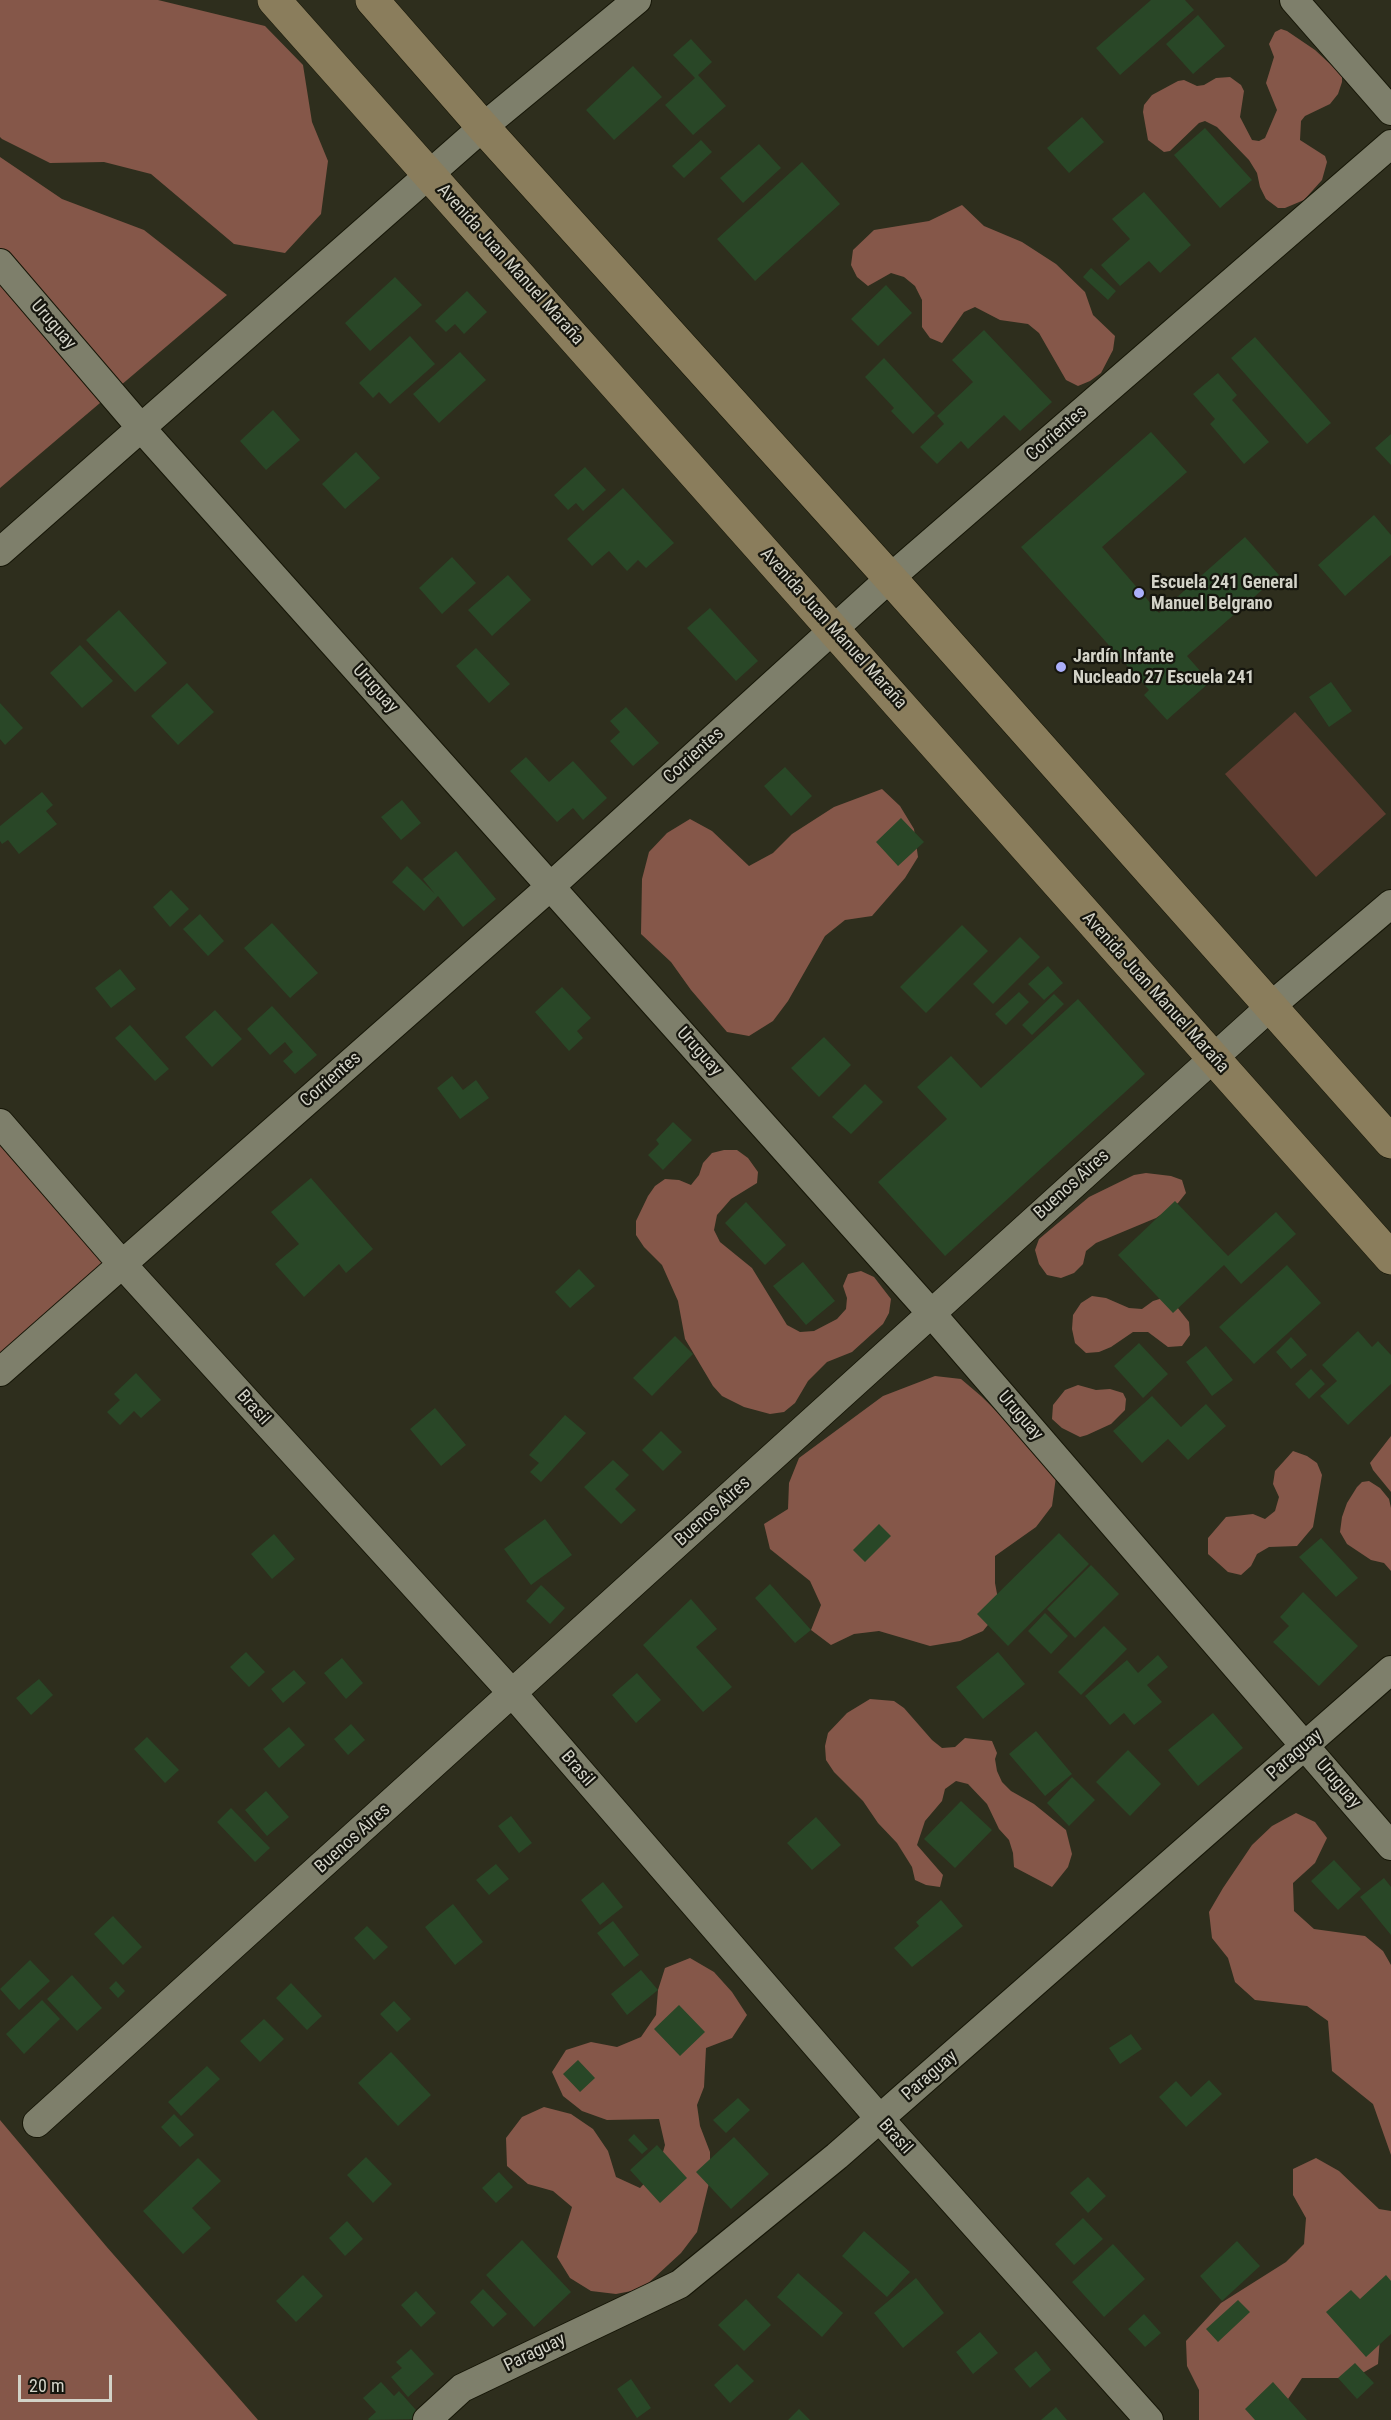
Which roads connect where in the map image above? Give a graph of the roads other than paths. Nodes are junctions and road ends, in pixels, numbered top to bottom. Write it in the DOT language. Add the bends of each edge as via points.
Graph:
graph roads {
  1 [pos="274,0"];
  2 [pos="372,0"];
  3 [pos="637,0"];
  4 [pos="1294,0"];
  5 [pos="1391,111"];
  6 [pos="483,127"];
  7 [pos="1391,144"];
  8 [pos="430,175"];
  9 [pos="0,263"];
  10 [pos="142,429"];
  11 [pos="0,552"];
  12 [pos="890,578"];
  13 [pos="833,630"];
  14 [pos="551,886"];
  15 [pos="1391,904"];
  16 [pos="1271,1006"];
  17 [pos="1214,1058"];
  18 [pos="0,1123"];
  19 [pos="1391,1142"];
  20 [pos="1391,1258"];
  21 [pos="122,1264"];
  22 [pos="932,1312"];
  23 [pos="0,1372"];
  24 [pos="1391,1670"];
  25 [pos="513,1694"];
  26 [pos="1305,1746"];
  27 [pos="1391,1846"];
  28 [pos="880,2119"];
  29 [pos="37,2123"];
  30 [pos="428,2420"];
  31 [pos="1149,2420"];
  1 -- 8 [label="street, Avenida Juan Manuel Maraña"];
  2 -- 6 [label="street"];
  3 -- 6 [label="street"];
  4 -- 5 [label="street"];
  6 -- 8 [label="street"];
  6 -- 12 [label="street"];
  7 -- 12 [label="street, Corrientes"];
  8 -- 10 [label="street"];
  8 -- 13 [label="street, Avenida Juan Manuel Maraña"];
  9 -- 10 [label="street, Uruguay"];
  10 -- 11 [label="street"];
  10 -- 14 [label="street, Uruguay"];
  12 -- 13 [label="street, Corrientes"];
  12 -- 16 [label="street"];
  13 -- 14 [label="street, Corrientes"];
  13 -- 17 [label="street, Avenida Juan Manuel Maraña"];
  14 -- 21 [label="street, Corrientes"];
  14 -- 22 [label="street, Uruguay"];
  15 -- 16 [label="street, Buenos Aires"];
  16 -- 17 [label="street, Buenos Aires"];
  16 -- 19 [label="street"];
  17 -- 20 [label="street, Avenida Juan Manuel Maraña"];
  17 -- 22 [label="street, Buenos Aires"];
  18 -- 21 [label="street, Brasil"];
  21 -- 23 [label="street, Corrientes"];
  21 -- 25 [label="street, Brasil"];
  22 -- 25 [label="street, Buenos Aires"];
  22 -- 26 [label="street, Uruguay"];
  24 -- 26 [label="street, Paraguay"];
  25 -- 28 [label="street, Brasil"];
  25 -- 29 [label="street, Buenos Aires"];
  26 -- 27 [label="street, Uruguay"];
  26 -- 28 [label="street, Paraguay"];
  28 -- 30 [label="street, Paraguay" via="680,2284 462,2388"];
  28 -- 31 [label="street, Brasil"];
}
